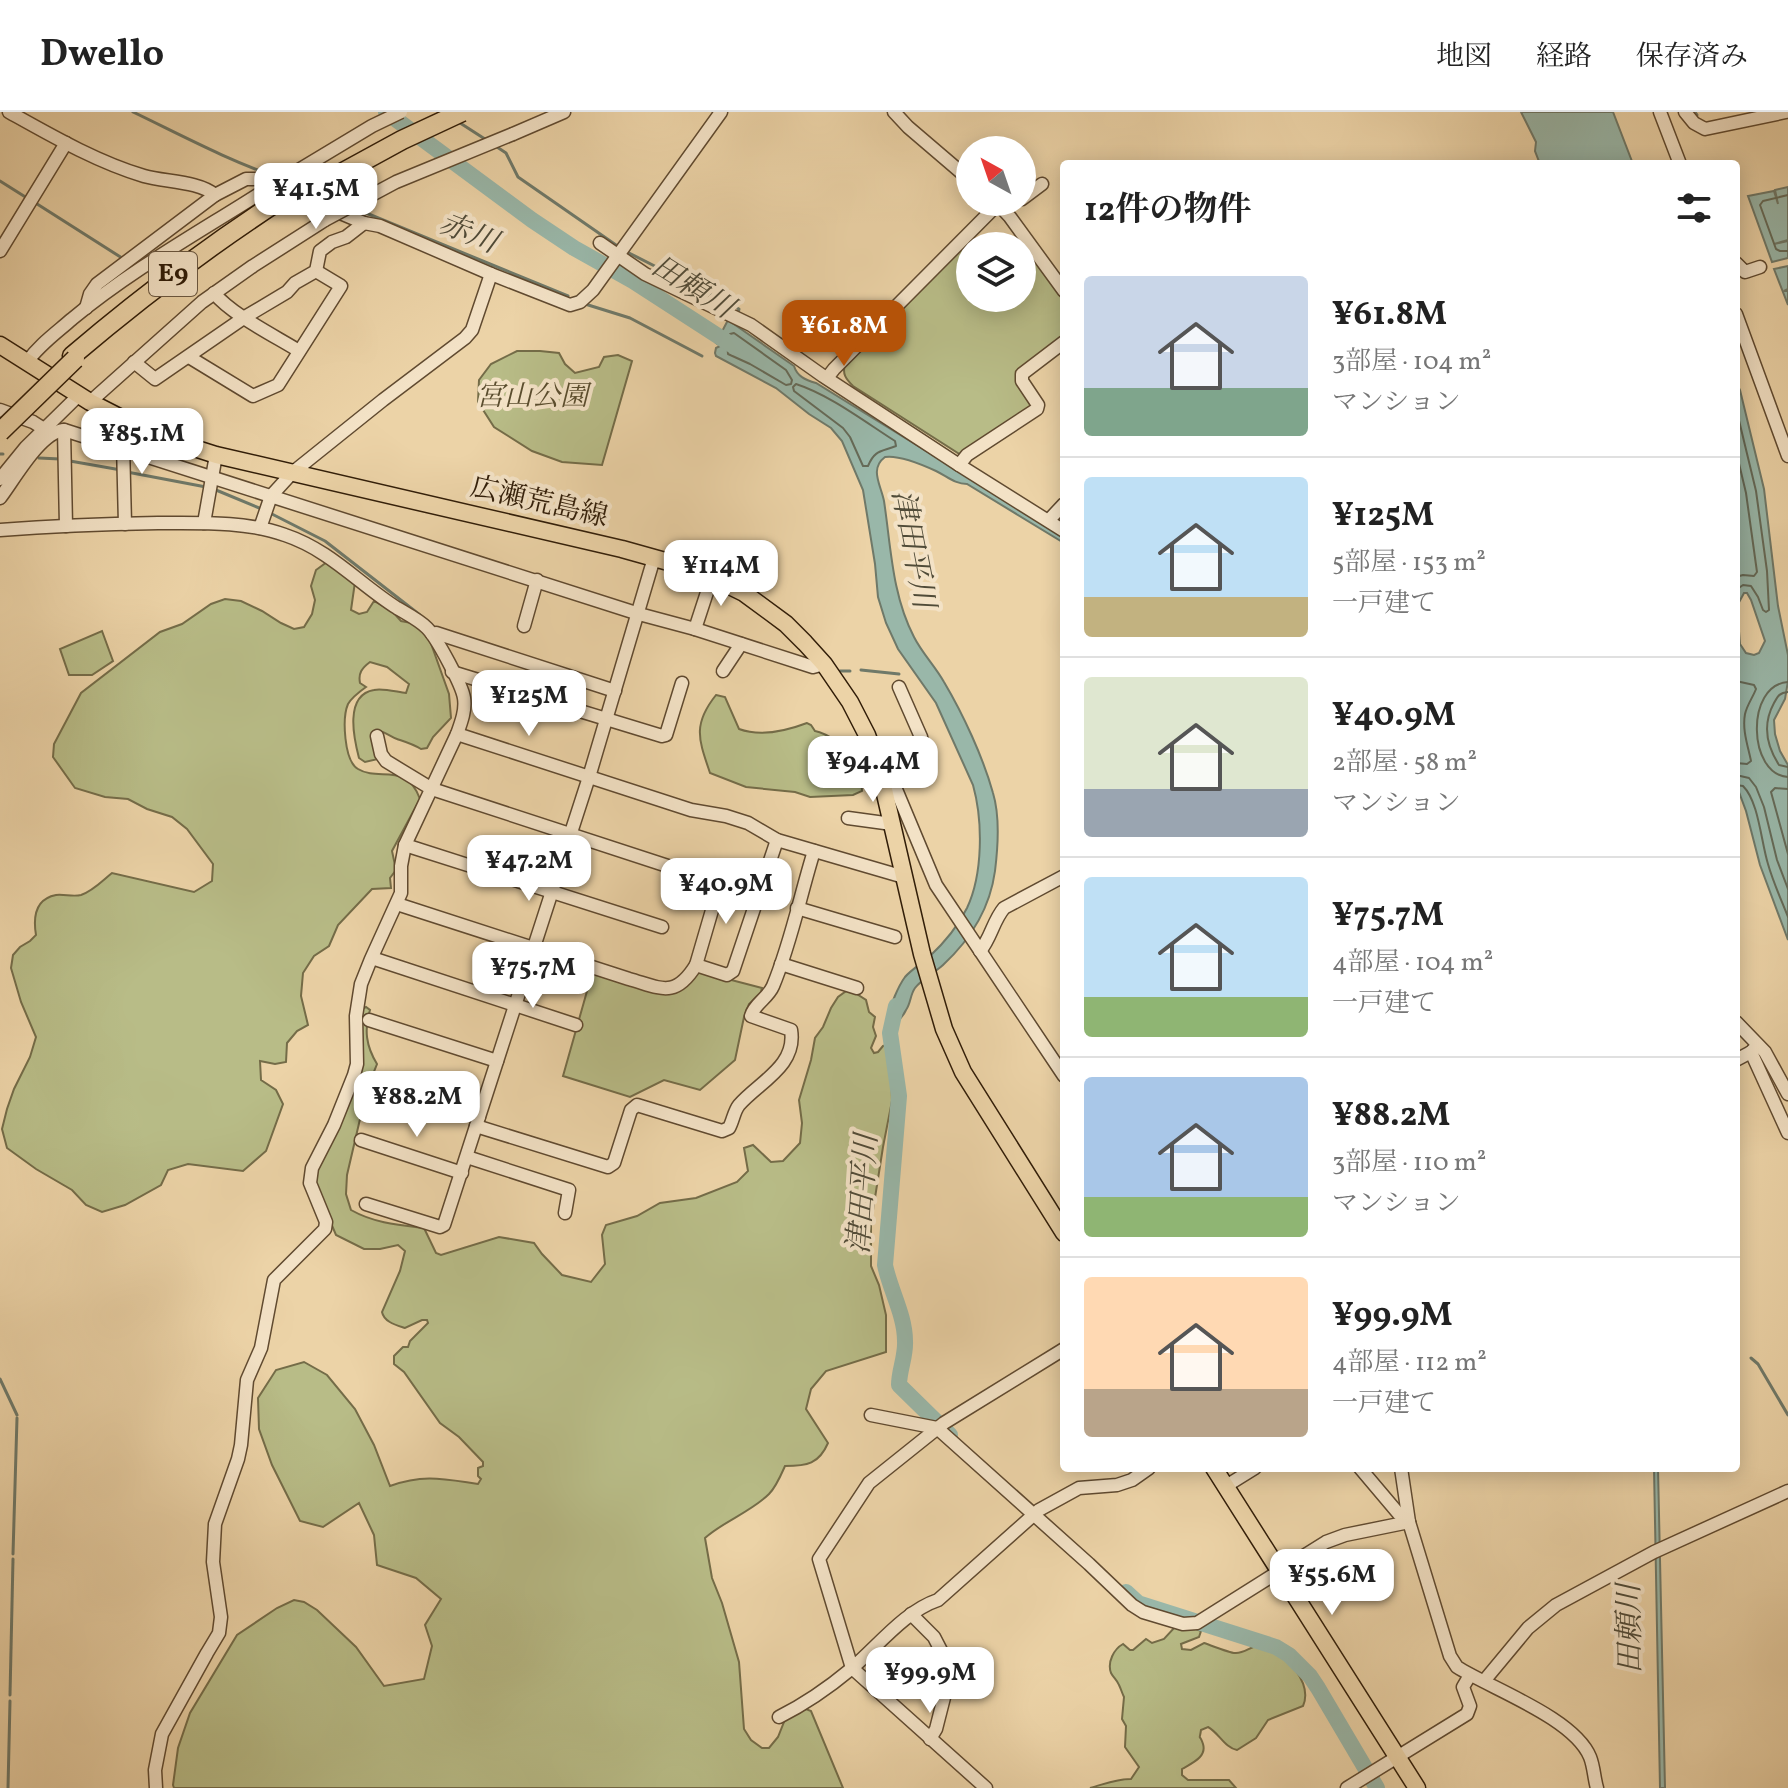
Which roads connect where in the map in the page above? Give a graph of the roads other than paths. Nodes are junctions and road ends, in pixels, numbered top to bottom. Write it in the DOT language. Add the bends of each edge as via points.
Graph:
graph roads {
  1 [pos="9,112"];
  2 [pos="401,112"];
  3 [pos="450,112"];
  4 [pos="462,112"];
  5 [pos="564,112"];
  6 [pos="721,112"];
  7 [pos="894,112"];
  8 [pos="1660,112"];
  9 [pos="1685,112"];
  10 [pos="1786,112"];
  11 [pos="537,116"];
  12 [pos="66,143"];
  13 [pos="1678,160"];
  14 [pos="956,168"];
  15 [pos="1042,184"];
  16 [pos="1036,188"];
  17 [pos="215,195"];
  18 [pos="282,202"];
  19 [pos="990,216"];
  20 [pos="1008,216"];
  21 [pos="364,223"];
  22 [pos="600,243"];
  23 [pos="0,251"];
  24 [pos="617,256"];
  25 [pos="1740,267"];
  26 [pos="1760,267"];
  27 [pos="316,271"];
  28 [pos="491,274"];
  29 [pos="1060,286"];
  30 [pos="214,293"];
  31 [pos="86,308"];
  32 [pos="245,317"];
  33 [pos="1740,325"];
  34 [pos="0,345"];
  35 [pos="1060,345"];
  36 [pos="299,351"];
  37 [pos="189,357"];
  38 [pos="74,358"];
  39 [pos="27,362"];
  40 [pos="134,362"];
  41 [pos="827,378"];
  42 [pos="85,398"];
  43 [pos="0,410"];
  44 [pos="129,422"];
  45 [pos="0,425"];
  46 [pos="44,429"];
  47 [pos="64,430"];
  48 [pos="0,432"];
  49 [pos="124,450"];
  50 [pos="216,455"];
  51 [pos="1788,456"];
  52 [pos="959,465"];
  53 [pos="292,473"];
  54 [pos="211,478"];
  55 [pos="0,479"];
  56 [pos="271,496"];
  57 [pos="0,498"];
  58 [pos="1060,508"];
  59 [pos="1049,520"];
  60 [pos="204,523"];
  61 [pos="125,524"];
  62 [pos="66,526"];
  63 [pos="260,528"];
  64 [pos="1060,528"];
  65 [pos="0,530"];
  66 [pos="654,558"];
  67 [pos="712,577"];
  68 [pos="537,580"];
  69 [pos="639,614"];
  70 [pos="524,626"];
  71 [pos="695,629"];
  72 [pos="432,634"];
  73 [pos="741,644"];
  74 [pos="824,664"];
  75 [pos="723,671"];
  76 [pos="452,672"];
  77 [pos="682,683"];
  78 [pos="899,687"];
  79 [pos="615,691"];
  80 [pos="607,720"];
  81 [pos="457,734"];
  82 [pos="377,736"];
  83 [pos="884,772"];
  84 [pos="589,777"];
  85 [pos="432,789"];
  86 [pos="848,818"];
  87 [pos="892,824"];
  88 [pos="570,834"];
  89 [pos="777,840"];
  90 [pos="405,845"];
  91 [pos="814,851"];
  92 [pos="683,871"];
  93 [pos="722,876"];
  94 [pos="904,877"];
  95 [pos="1060,878"];
  96 [pos="552,892"];
  97 [pos="397,904"];
  98 [pos="797,908"];
  99 [pos="662,927"];
  100 [pos="895,937"];
  101 [pos="976,946"];
  102 [pos="534,949"];
  103 [pos="375,959"];
  104 [pos="781,964"];
  105 [pos="696,965"];
  106 [pos="857,988"];
  107 [pos="516,1004"];
  108 [pos="369,1020"];
  109 [pos="576,1025"];
  110 [pos="1740,1027"];
  111 [pos="1755,1048"];
  112 [pos="1740,1057"];
  113 [pos="497,1061"];
  114 [pos="1060,1070"];
  115 [pos="382,1086"];
  116 [pos="1788,1094"];
  117 [pos="478,1121"];
  118 [pos="1788,1133"];
  119 [pos="361,1140"];
  120 [pos="467,1157"];
  121 [pos="462,1173"];
  122 [pos="366,1204"];
  123 [pos="565,1213"];
  124 [pos="1060,1227"];
  125 [pos="1060,1351"];
  126 [pos="871,1415"];
  127 [pos="940,1426"];
  128 [pos="1143,1472"];
  129 [pos="1217,1472"];
  130 [pos="1249,1472"];
  131 [pos="1363,1472"];
  132 [pos="1402,1472"];
  133 [pos="1226,1486"];
  134 [pos="1788,1491"];
  135 [pos="1035,1513"];
  136 [pos="1409,1522"];
  137 [pos="1279,1571"];
  138 [pos="911,1614"];
  139 [pos="852,1668"];
  140 [pos="1470,1675"];
  141 [pos="1484,1681"];
  142 [pos="779,1717"];
  143 [pos="930,1739"];
  144 [pos="1398,1758"];
  145 [pos="156,1788"];
  146 [pos="986,1788"];
  147 [pos="1347,1788"];
  148 [pos="1417,1788"];
  149 [pos="1597,1788"];
  1 -- 12 [label="street"];
  2 -- 31 [label="street, bridge" via="259,194"];
  3 -- 18 [label="highway, E9, bridge"];
  4 -- 18 [label="highway, E9, bridge"];
  5 -- 11 [label="street"];
  6 -- 24 [label="street"];
  7 -- 14 [label="street"];
  8 -- 13 [label="street"];
  9 -- 10 [label="street" via="1705,129"];
  11 -- 30 [label="street, bridge" via="513,134 396,182 325,220"];
  12 -- 17 [label="street" via="146,177"];
  12 -- 23 [label="street"];
  15 -- 16 [label="street"];
  17 -- 21 [label="street" via="246,179 260,179"];
  17 -- 31 [label="street" via="97,284"];
  18 -- 38 [label="highway, E9" via="168,277"];
  19 -- 41 [label="street"];
  20 -- 29 [label="street"];
  21 -- 27 [label="street" via="320,251"];
  21 -- 28 [label="street"];
  22 -- 24 [label="street"];
  24 -- 28 [label="street" via="596,286 570,305"];
  24 -- 41 [label="street" via="751,325"];
  25 -- 26 [label="street" via="1745,272"];
  27 -- 32 [label="street"];
  27 -- 36 [label="street" via="341,286"];
  28 -- 53 [label="street" via="465,338"];
  30 -- 32 [label="street"];
  30 -- 40 [label="street"];
  31 -- 39 [label="street"];
  32 -- 36 [label="street"];
  32 -- 37 [label="street"];
  33 -- 51 [label="street"];
  34 -- 39 [label="main road, 広瀬荒島線"];
  35 -- 52 [label="street" via="1022,374 1037,409"];
  36 -- 37 [label="street" via="278,385 253,396"];
  37 -- 40 [label="street" via="155,379"];
  38 -- 45 [label="highway, E9, bridge"];
  38 -- 48 [label="highway, E9, bridge"];
  39 -- 42 [label="main road, 広瀬荒島線"];
  40 -- 42 [label="street"];
  41 -- 52 [label="street"];
  42 -- 44 [label="main road, 広瀬荒島線"];
  42 -- 46 [label="street"];
  43 -- 46 [label="street"];
  44 -- 49 [label="street"];
  44 -- 50 [label="main road, 広瀬荒島線"];
  46 -- 55 [label="street"];
  47 -- 49 [label="street"];
  47 -- 57 [label="street" via="57,430 32,453"];
  47 -- 62 [label="street"];
  49 -- 54 [label="street"];
  49 -- 61 [label="street"];
  50 -- 53 [label="main road, 広瀬荒島線"];
  50 -- 54 [label="street"];
  52 -- 59 [label="street"];
  53 -- 56 [label="street"];
  53 -- 66 [label="main road, 広瀬荒島線"];
  54 -- 56 [label="street"];
  54 -- 60 [label="street"];
  56 -- 63 [label="street"];
  56 -- 68 [label="street"];
  58 -- 59 [label="street"];
  59 -- 64 [label="street"];
  60 -- 61 [label="street"];
  60 -- 63 [label="street"];
  61 -- 62 [label="street"];
  62 -- 65 [label="street"];
  63 -- 72 [label="street" via="320,551"];
  66 -- 67 [label="main road, 広瀬荒島線"];
  66 -- 69 [label="street"];
  67 -- 71 [label="street"];
  67 -- 74 [label="main road, 広瀬荒島線" via="776,616"];
  68 -- 69 [label="street"];
  68 -- 70 [label="street"];
  69 -- 71 [label="street"];
  69 -- 79 [label="street"];
  71 -- 73 [label="street"];
  72 -- 76 [label="street"];
  72 -- 79 [label="street"];
  73 -- 74 [label="street" via="813,667"];
  73 -- 75 [label="street"];
  74 -- 83 [label="main road, 広瀬荒島線" via="859,718"];
  76 -- 80 [label="street"];
  76 -- 81 [label="street" via="464,699"];
  77 -- 80 [label="street" via="666,735"];
  78 -- 83 [label="street" via="926,757"];
  79 -- 80 [label="street"];
  80 -- 84 [label="street"];
  81 -- 84 [label="street"];
  81 -- 85 [label="street"];
  82 -- 85 [label="street" via="386,761"];
  83 -- 87 [label="main road, 広瀬荒島線"];
  83 -- 101 [label="street" via="932,878"];
  84 -- 88 [label="street"];
  84 -- 89 [label="street" via="748,823"];
  85 -- 88 [label="street"];
  85 -- 90 [label="street"];
  86 -- 87 [label="street"];
  87 -- 94 [label="main road, 広瀬荒島線"];
  88 -- 92 [label="street"];
  88 -- 96 [label="street"];
  89 -- 91 [label="street"];
  89 -- 105 [label="street" via="733,971 727,975"];
  90 -- 96 [label="street"];
  90 -- 97 [label="street"];
  91 -- 94 [label="street"];
  91 -- 98 [label="street"];
  93 -- 105 [label="street"];
  94 -- 124 [label="main road, 広瀬荒島線" via="930,986 963,1072"];
  95 -- 101 [label="street" via="1004,908 987,943"];
  96 -- 99 [label="street"];
  96 -- 102 [label="street"];
  97 -- 102 [label="street"];
  97 -- 145 [label="street" via="361,984 354,1075 312,1168 310,1183 325,1229 274,1280 261,1348 247,1380 236,1468 215,1524 219,1633 162,1734"];
  98 -- 100 [label="street"];
  98 -- 104 [label="street"];
  101 -- 114 [label="street"];
  102 -- 105 [label="street" via="665,989 677,987"];
  102 -- 107 [label="street"];
  103 -- 107 [label="street"];
  104 -- 106 [label="street"];
  104 -- 117 [label="street" via="771,991 751,1016 791,1030 787,1059 739,1105 728,1129 637,1105 608,1167"];
  107 -- 109 [label="street"];
  107 -- 113 [label="street"];
  108 -- 113 [label="street"];
  110 -- 111 [label="street"];
  111 -- 112 [label="street"];
  111 -- 116 [label="street" via="1771,1062"];
  111 -- 118 [label="street"];
  113 -- 117 [label="street"];
  115 -- 117 [label="street"];
  117 -- 120 [label="street"];
  119 -- 121 [label="street"];
  120 -- 121 [label="street"];
  120 -- 123 [label="street" via="569,1190"];
  121 -- 122 [label="street" via="441,1227"];
  125 -- 127 [label="street"];
  126 -- 127 [label="street"];
  127 -- 135 [label="street"];
  127 -- 139 [label="street" via="869,1483 820,1556"];
  128 -- 135 [label="street" via="1117,1485 1079,1488"];
  129 -- 133 [label="main road"];
  130 -- 133 [label="street"];
  131 -- 136 [label="street"];
  132 -- 136 [label="street"];
  133 -- 137 [label="main road"];
  134 -- 141 [label="street" via="1658,1550 1546,1612"];
  135 -- 137 [label="street" via="1136,1608 1183,1624 1199,1622"];
  135 -- 138 [label="street" via="938,1600"];
  136 -- 137 [label="street" via="1326,1542"];
  136 -- 140 [label="street" via="1450,1656"];
  137 -- 144 [label="main road"];
  138 -- 139 [label="street"];
  138 -- 143 [label="street" via="934,1637 951,1670"];
  139 -- 142 [label="street"];
  139 -- 143 [label="street"];
  140 -- 141 [label="street"];
  140 -- 144 [label="street" via="1463,1687 1470,1706 1467,1714"];
  141 -- 149 [label="street" via="1544,1713 1577,1739 1590,1757"];
  143 -- 146 [label="street"];
  144 -- 147 [label="street"];
  144 -- 148 [label="main road"];
}
